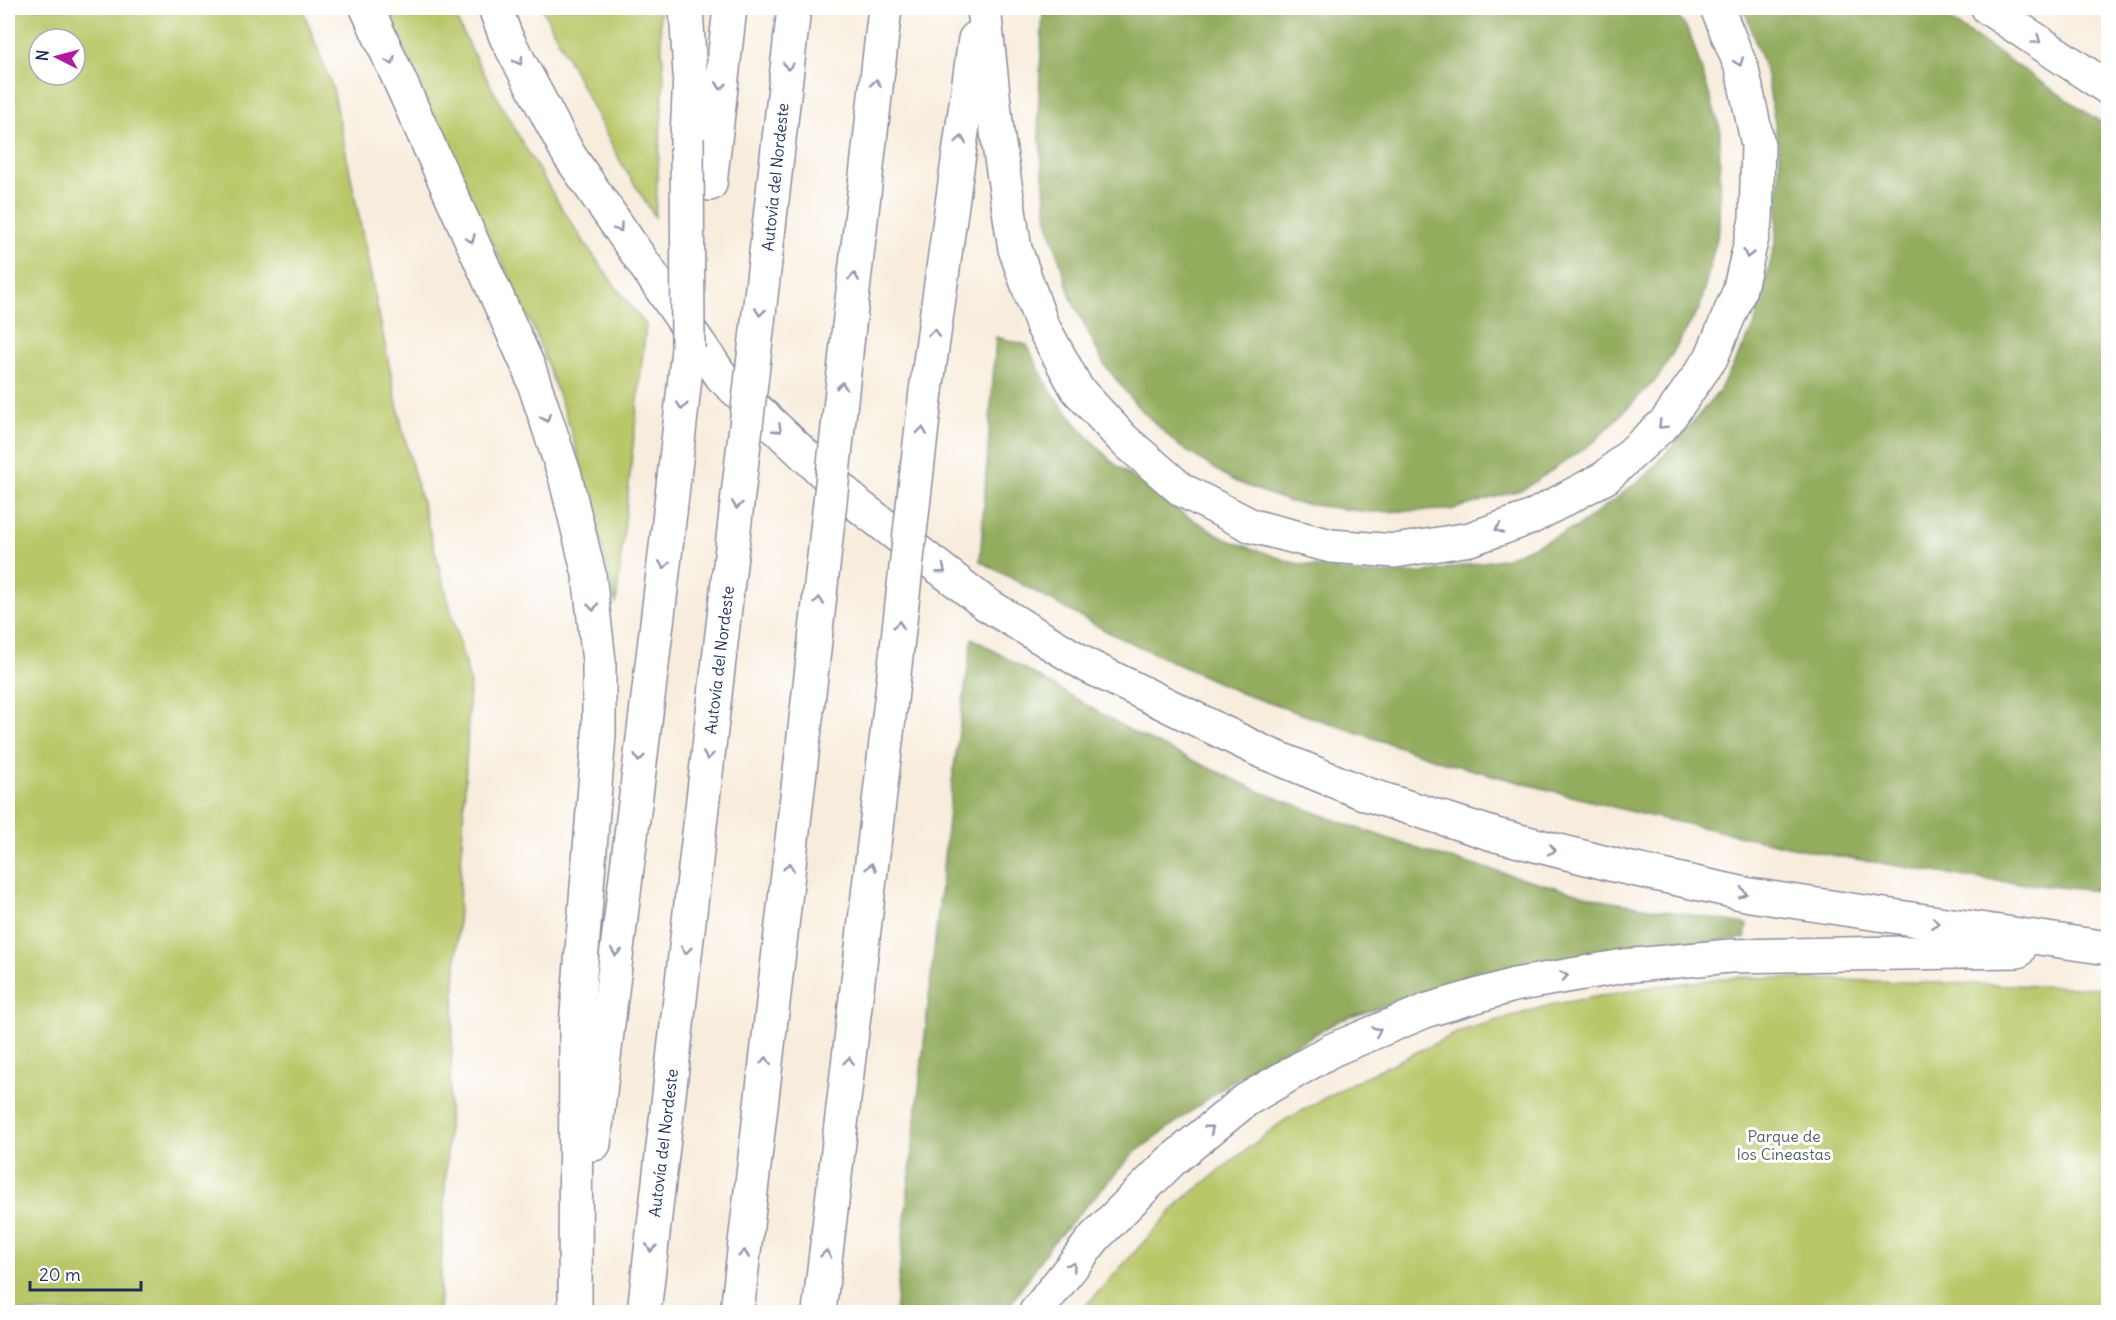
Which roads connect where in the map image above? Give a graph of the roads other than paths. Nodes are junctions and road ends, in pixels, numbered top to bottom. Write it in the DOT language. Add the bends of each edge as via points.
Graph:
graph roads {
  1 [pos="367,8"];
  2 [pos="495,8"];
  3 [pos="686,8"];
  4 [pos="730,8"];
  5 [pos="794,8"];
  6 [pos="885,8"];
  7 [pos="979,8"];
  8 [pos="984,8"];
  9 [pos="1717,8"];
  10 [pos="1988,8"];
  11 [pos="2109,88"];
  12 [pos="688,348"];
  13 [pos="2109,948"];
  14 [pos="574,1310"];
  15 [pos="644,1312"];
  16 [pos="737,1312"];
  17 [pos="819,1312"];
  18 [pos="1036,1312"];
  1 -- 14 [label="highway, one-way" via="529,368 566,476 590,574 599,661 599,735 576,1026"];
  2 -- 13 [label="highway, one-way" via="506,38 569,155 722,377 858,505 986,604 1088,666 1263,752 1366,794 1496,836 1750,895"];
  3 -- 12 [label="highway, bridge" via="690,74"];
  4 -- 12 [label="highway, one-way, bridge"];
  5 -- 15 [label="highway, Autovía del Nordeste, one-way, bridge"];
  16 -- 6 [label="highway, one-way, bridge"];
  17 -- 7 [label="highway, one-way, bridge" via="926,391"];
  9 -- 8 [label="highway, one-way" via="1742,69 1758,145 1756,220 1739,292 1711,358 1666,422 1606,477 1520,522 1470,539 1395,551 1331,546 1242,521 1182,490 1123,439 1077,389 1042,325 1016,249 997,132"];
  10 -- 11 [label="highway, one-way"];
  12 -- 14 [label="highway, one-way"];
  18 -- 13 [label="highway, one-way" via="1095,1237 1170,1162 1246,1100 1332,1050 1428,1010 1514,985 1624,966 1730,956"];
}
